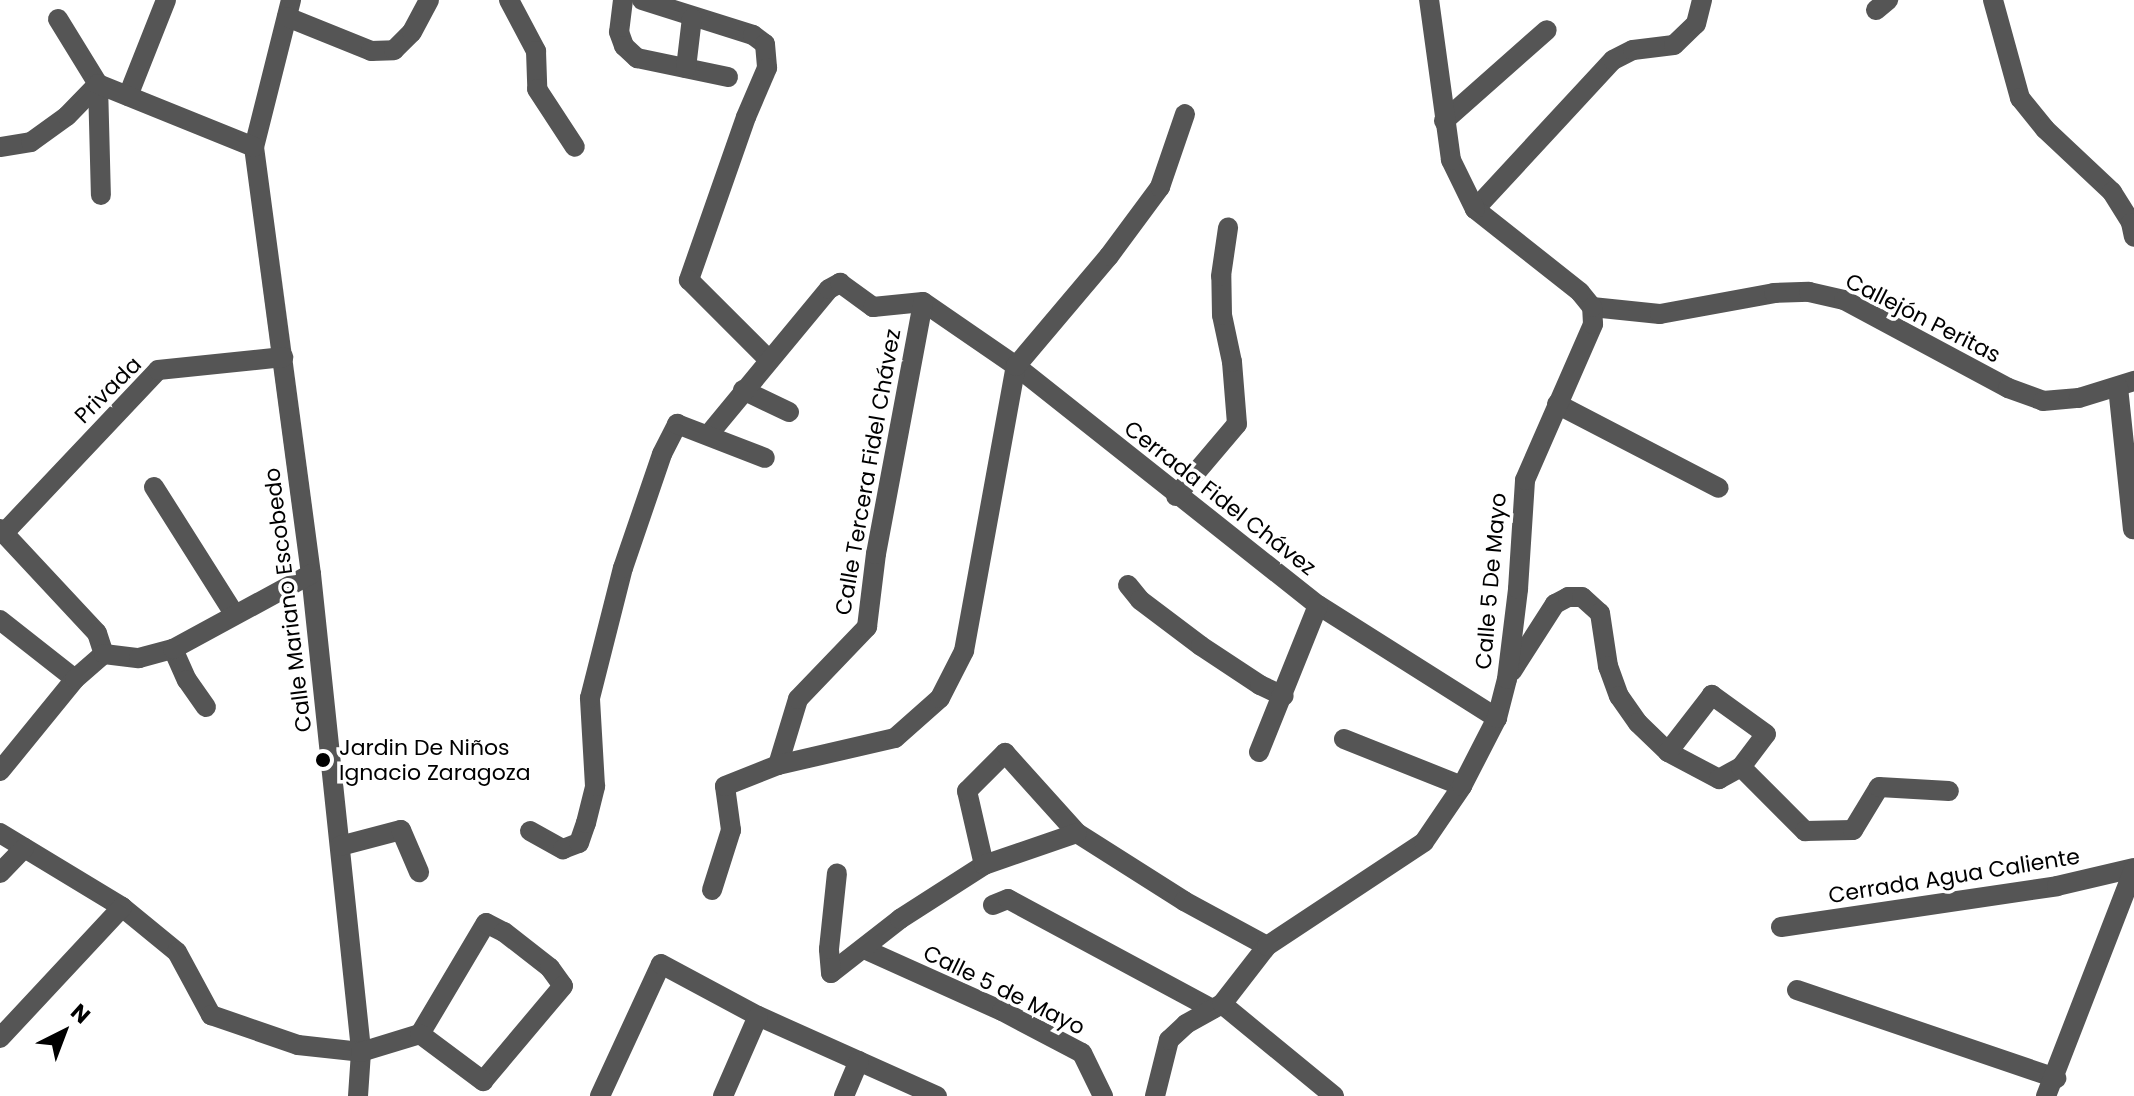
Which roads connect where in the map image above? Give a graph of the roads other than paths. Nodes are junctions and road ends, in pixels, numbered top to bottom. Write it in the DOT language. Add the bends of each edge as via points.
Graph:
graph roads {
  1 [pos="166,0"];
  2 [pos="429,0"];
  3 [pos="509,0"];
  4 [pos="623,0"];
  5 [pos="642,0"];
  6 [pos="1429,0"];
  7 [pos="1702,0"];
  8 [pos="1993,0"];
  9 [pos="289,8"];
  10 [pos="692,18"];
  11 [pos="58,19"];
  12 [pos="1547,30"];
  13 [pos="686,68"];
  14 [pos="728,77"];
  15 [pos="98,84"];
  16 [pos="128,96"];
  17 [pos="1185,114"];
  18 [pos="1444,121"];
  19 [pos="0,147"];
  20 [pos="254,147"];
  21 [pos="575,147"];
  22 [pos="101,195"];
  23 [pos="1475,209"];
  24 [pos="1228,228"];
  25 [pos="2134,237"];
  26 [pos="923,302"];
  27 [pos="1592,307"];
  28 [pos="283,357"];
  29 [pos="769,360"];
  30 [pos="1016,366"];
  31 [pos="2126,384"];
  32 [pos="743,390"];
  33 [pos="1557,404"];
  34 [pos="789,412"];
  35 [pos="709,434"];
  36 [pos="765,458"];
  37 [pos="154,487"];
  38 [pos="1719,488"];
  39 [pos="1176,496"];
  40 [pos="2133,529"];
  41 [pos="2,531"];
  42 [pos="311,574"];
  43 [pos="1128,585"];
  44 [pos="1318,605"];
  45 [pos="235,615"];
  46 [pos="0,620"];
  47 [pos="173,649"];
  48 [pos="104,654"];
  49 [pos="75,679"];
  50 [pos="1507,679"];
  51 [pos="1284,696"];
  52 [pos="206,707"];
  53 [pos="1497,718"];
  54 [pos="1344,739"];
  55 [pos="1259,752"];
  56 [pos="1668,752"];
  57 [pos="778,765"];
  58 [pos="1741,767"];
  59 [pos="0,771"];
  60 [pos="1462,786"];
  61 [pos="1949,791"];
  62 [pos="530,831"];
  63 [pos="0,833"];
  64 [pos="1077,833"];
  65 [pos="340,846"];
  66 [pos="24,848"];
  67 [pos="984,865"];
  68 [pos="2134,868"];
  69 [pos="419,872"];
  70 [pos="0,873"];
  71 [pos="837,873"];
  72 [pos="712,890"];
  73 [pos="993,905"];
  74 [pos="122,907"];
  75 [pos="1781,927"];
  76 [pos="1267,946"];
  77 [pos="864,949"];
  78 [pos="1797,990"];
  79 [pos="1217,1006"];
  80 [pos="758,1016"];
  81 [pos="420,1034"];
  82 [pos="0,1038"];
  83 [pos="361,1052"];
  84 [pos="859,1061"];
  85 [pos="2051,1087"];
  86 [pos="483,1088"];
  87 [pos="358,1096"];
  88 [pos="600,1096"];
  89 [pos="723,1096"];
  90 [pos="844,1096"];
  91 [pos="937,1096"];
  92 [pos="1103,1096"];
  93 [pos="1155,1096"];
  94 [pos="1334,1096"];
  1 -- 16 [label="street"];
  2 -- 9 [label="street" via="412,32 394,50 371,51"];
  3 -- 21 [label="street" via="536,51 537,89"];
  4 -- 13 [label="street" via="619,32 624,46 637,58"];
  5 -- 10 [label="street"];
  6 -- 18 [label="street"];
  7 -- 23 [label="street" via="1696,24 1674,45 1633,50 1613,60"];
  8 -- 25 [label="street" via="2020,98 2112,192"];
  9 -- 20 [label="street, Calle Mariano Escobedo"];
  10 -- 13 [label="street"];
  10 -- 29 [label="street" via="753,35 765,44 767,68 689,280"];
  11 -- 15 [label="street"];
  12 -- 18 [label="street"];
  13 -- 14 [label="street"];
  15 -- 16 [label="street"];
  15 -- 19 [label="street" via="31,142"];
  15 -- 22 [label="street"];
  16 -- 20 [label="street"];
  17 -- 30 [label="street" via="1160,187"];
  18 -- 23 [label="street" via="1451,160"];
  20 -- 28 [label="street, Calle Mariano Escobedo"];
  23 -- 27 [label="street"];
  24 -- 39 [label="street" via="1222,315 1237,424"];
  26 -- 29 [label="street" via="873,307 840,283 829,289"];
  26 -- 30 [label="street, Cerrada Fidel Chávez"];
  26 -- 57 [label="street, Calle Tercera Fidel Chávez" via="867,627 798,699"];
  27 -- 31 [label="street, Callejón Peritas" via="1660,314 1774,293 1809,292 1844,300 2008,388 2043,401 2079,398"];
  27 -- 33 [label="street, Calle 5 De Mayo" via="1593,324"];
  28 -- 41 [label="street, Privada" via="158,370"];
  28 -- 42 [label="street, Calle Mariano Escobedo"];
  29 -- 32 [label="street"];
  30 -- 39 [label="street, Cerrada Fidel Chávez"];
  30 -- 57 [label="street" via="964,651 940,698 895,738"];
  31 -- 40 [label="street"];
  32 -- 34 [label="street"];
  32 -- 35 [label="street"];
  33 -- 38 [label="street"];
  33 -- 50 [label="street, Calle 5 De Mayo" via="1525,480"];
  35 -- 36 [label="street"];
  35 -- 62 [label="street" via="677,424 623,568 590,698 595,786 579,843 563,849"];
  37 -- 45 [label="street"];
  39 -- 44 [label="street, Cerrada Fidel Chávez"];
  41 -- 48 [label="street" via="97,633"];
  42 -- 45 [label="street"];
  42 -- 65 [label="street, Calle Mariano Escobedo"];
  43 -- 51 [label="street" via="1201,646"];
  44 -- 51 [label="street"];
  44 -- 53 [label="street, Cerrada Fidel Chávez"];
  45 -- 47 [label="street"];
  46 -- 49 [label="street"];
  47 -- 48 [label="street" via="139,658"];
  47 -- 52 [label="street"];
  48 -- 49 [label="street"];
  49 -- 59 [label="street"];
  50 -- 53 [label="street, Calle 5 De Mayo"];
  50 -- 56 [label="street" via="1555,604 1582,597 1600,613 1608,666 1619,696"];
  51 -- 55 [label="street"];
  53 -- 60 [label="street, Calle 5 De Mayo"];
  54 -- 60 [label="street"];
  56 -- 58 [label="street" via="1719,779"];
  56 -- 58 [label="street" via="1712,695 1766,734"];
  57 -- 72 [label="street" via="725,786 731,830"];
  58 -- 61 [label="street" via="1805,831 1853,830 1879,787"];
  60 -- 76 [label="street, Calle 5 De Mayo" via="1424,842"];
  63 -- 66 [label="street"];
  64 -- 67 [label="street"];
  64 -- 67 [label="street" via="1005,753 967,791"];
  64 -- 76 [label="street"];
  65 -- 69 [label="street" via="401,830"];
  65 -- 83 [label="street, Calle Mariano Escobedo"];
  66 -- 70 [label="street"];
  66 -- 74 [label="street"];
  67 -- 77 [label="street"];
  68 -- 75 [label="street, Cerrada Agua Caliente" via="2057,886"];
  68 -- 85 [label="street"];
  71 -- 77 [label="street" via="831,973"];
  73 -- 79 [label="street" via="1008,899"];
  74 -- 82 [label="street"];
  74 -- 83 [label="street" via="177,952 211,1015 298,1045"];
  76 -- 79 [label="street"];
  77 -- 92 [label="street, Calle 5 de Mayo" via="1082,1053"];
  78 -- 85 [label="street"];
  79 -- 93 [label="street" via="1169,1040"];
  79 -- 94 [label="street"];
  80 -- 84 [label="street"];
  80 -- 88 [label="street" via="661,964"];
  80 -- 89 [label="street"];
  81 -- 83 [label="street"];
  81 -- 86 [label="street"];
  81 -- 86 [label="street" via="486,923 550,968 563,986"];
  83 -- 87 [label="street, Calle Mariano Escobedo"];
  84 -- 90 [label="street"];
  84 -- 91 [label="street"];
}
